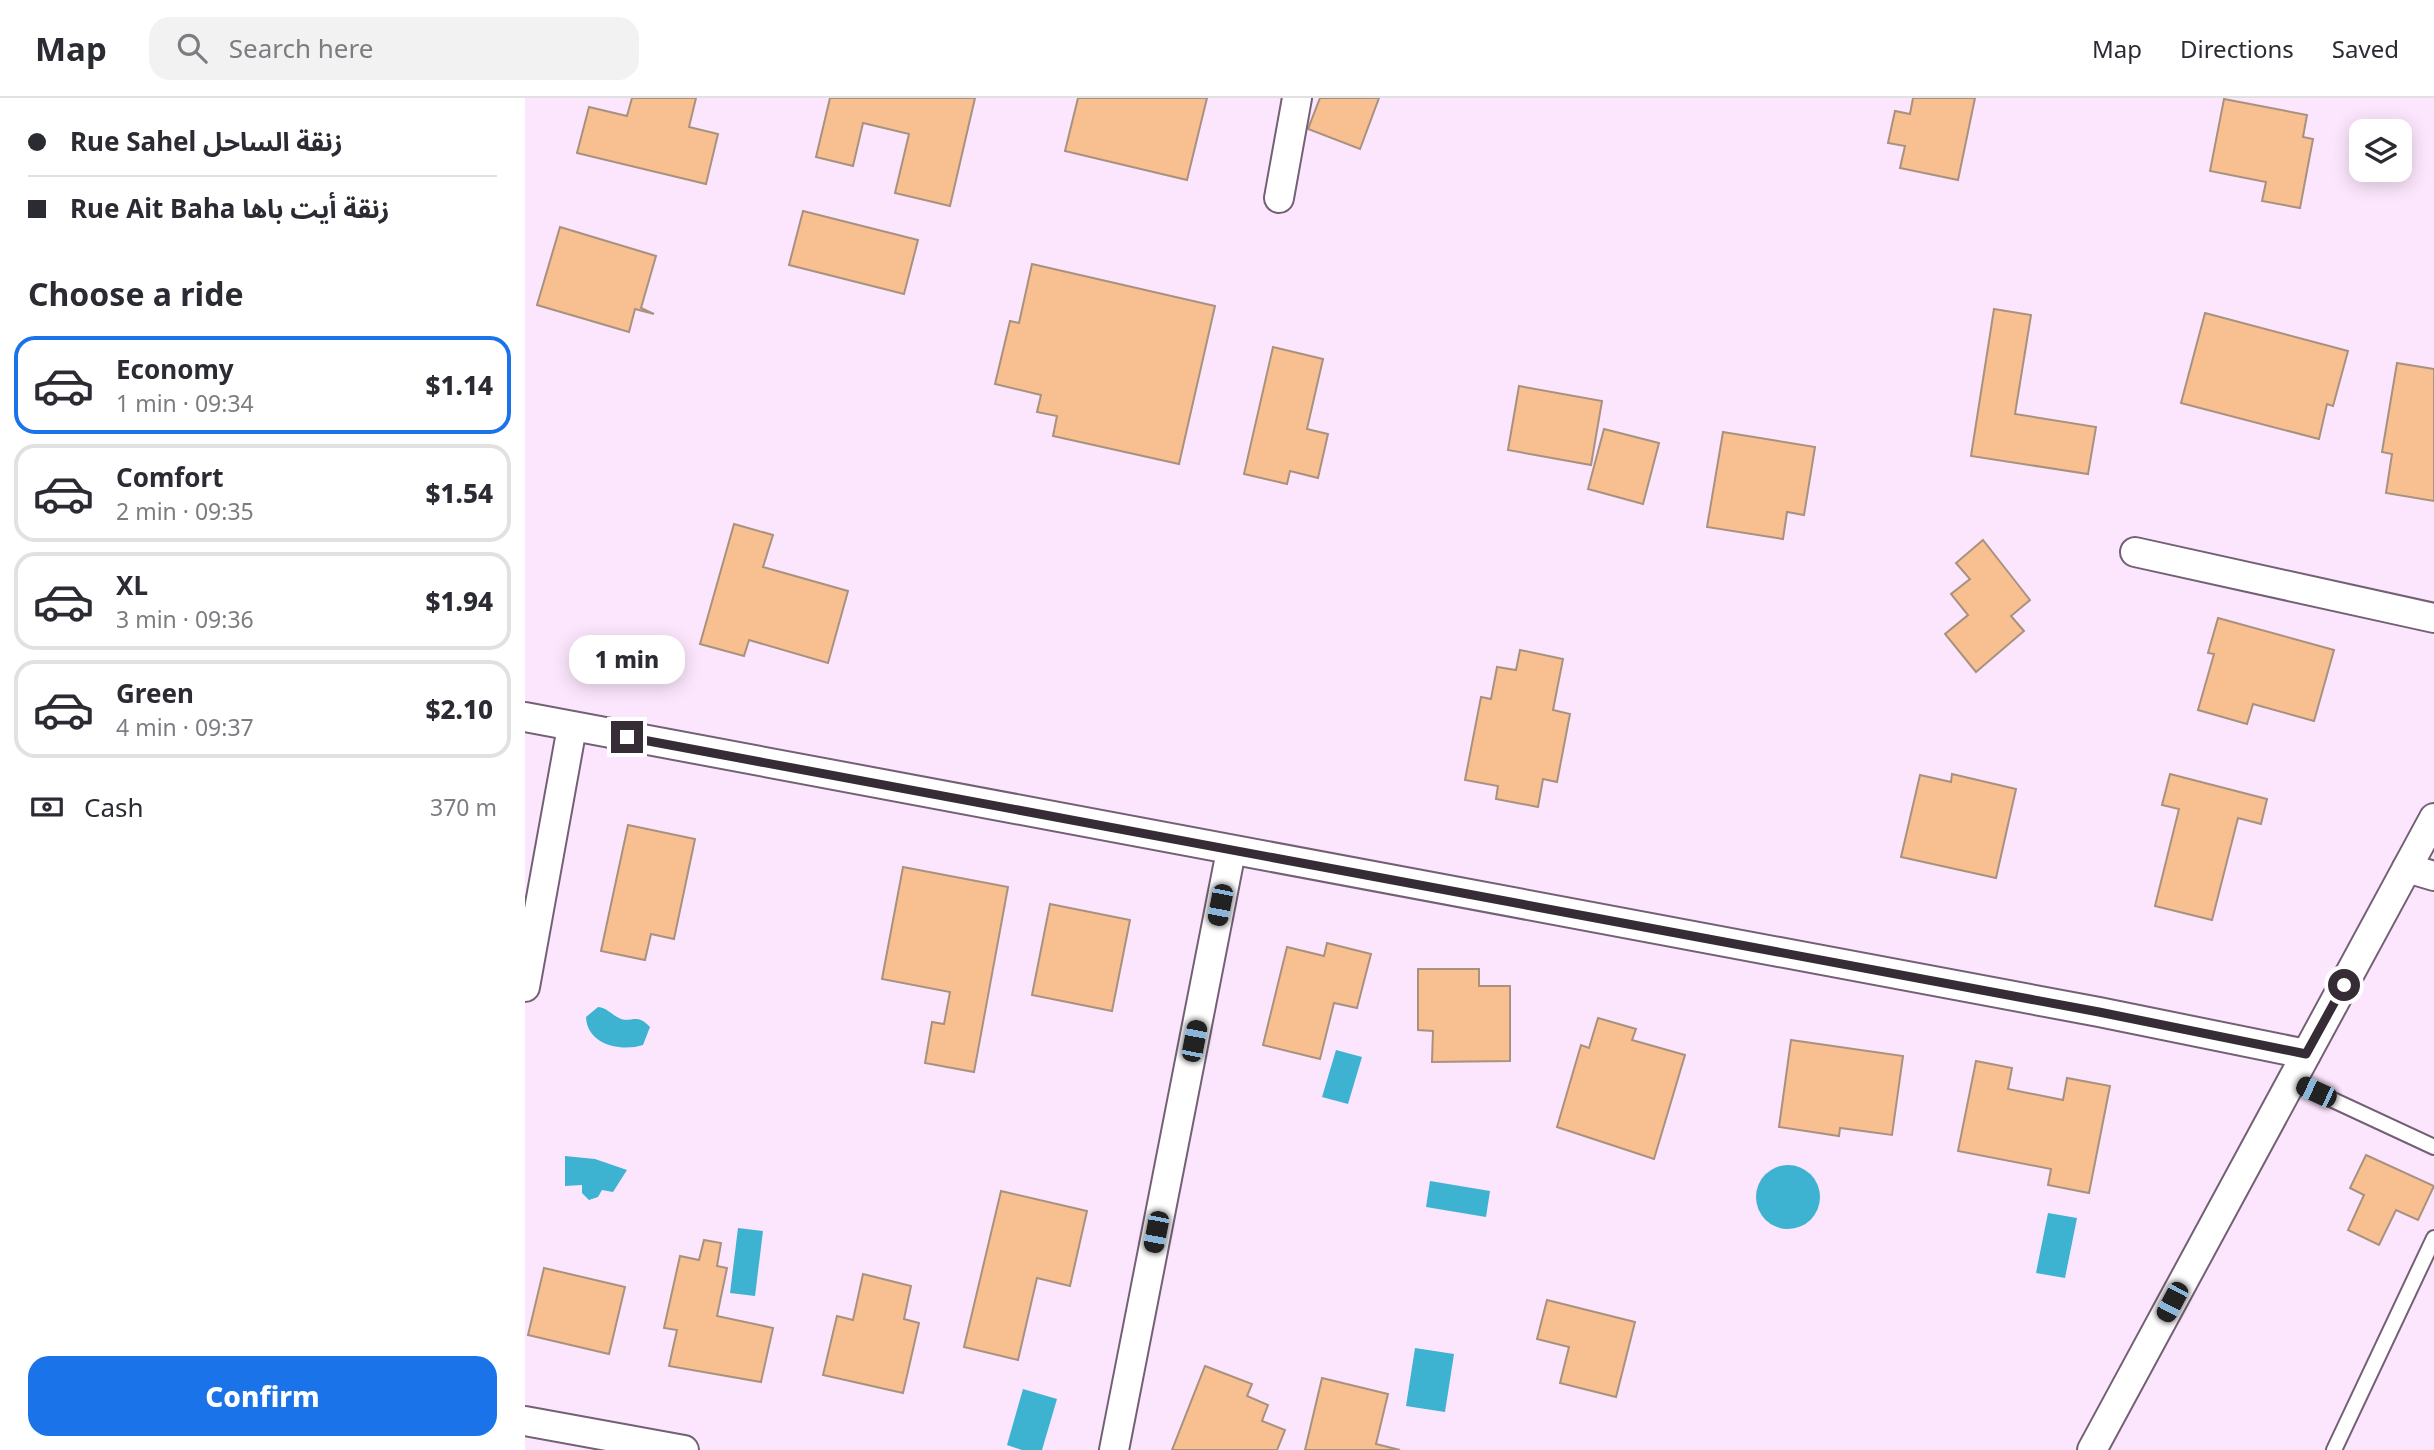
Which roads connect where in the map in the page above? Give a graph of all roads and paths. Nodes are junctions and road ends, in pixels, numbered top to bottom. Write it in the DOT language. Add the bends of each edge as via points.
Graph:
graph roads {
  1 [pos="1297,98"];
  2 [pos="1279,198"];
  3 [pos="2134,552"];
  4 [pos="2434,618"];
  5 [pos="525,717"];
  6 [pos="572,727"];
  7 [pos="2434,818"];
  8 [pos="1231,851"];
  9 [pos="2407,868"];
  10 [pos="2434,876"];
  11 [pos="525,987"];
  12 [pos="2306,1054"];
  13 [pos="2292,1081"];
  14 [pos="2434,1147"];
  15 [pos="2434,1238"];
  16 [pos="525,1421"];
  17 [pos="684,1450"];
  18 [pos="1114,1450"];
  19 [pos="2092,1450"];
  20 [pos="2335,1450"];
  1 -- 2 [label="street"];
  3 -- 4 [label="street"];
  5 -- 6 [label="street"];
  6 -- 8 [label="street"];
  6 -- 11 [label="street"];
  7 -- 9 [label="street"];
  8 -- 12 [label="street"];
  8 -- 18 [label="street"];
  9 -- 10 [label="street"];
  9 -- 12 [label="street"];
  12 -- 13 [label="street"];
  13 -- 14 [label="lane"];
  13 -- 19 [label="street"];
  15 -- 20 [label="lane"];
  16 -- 17 [label="street"];
}
